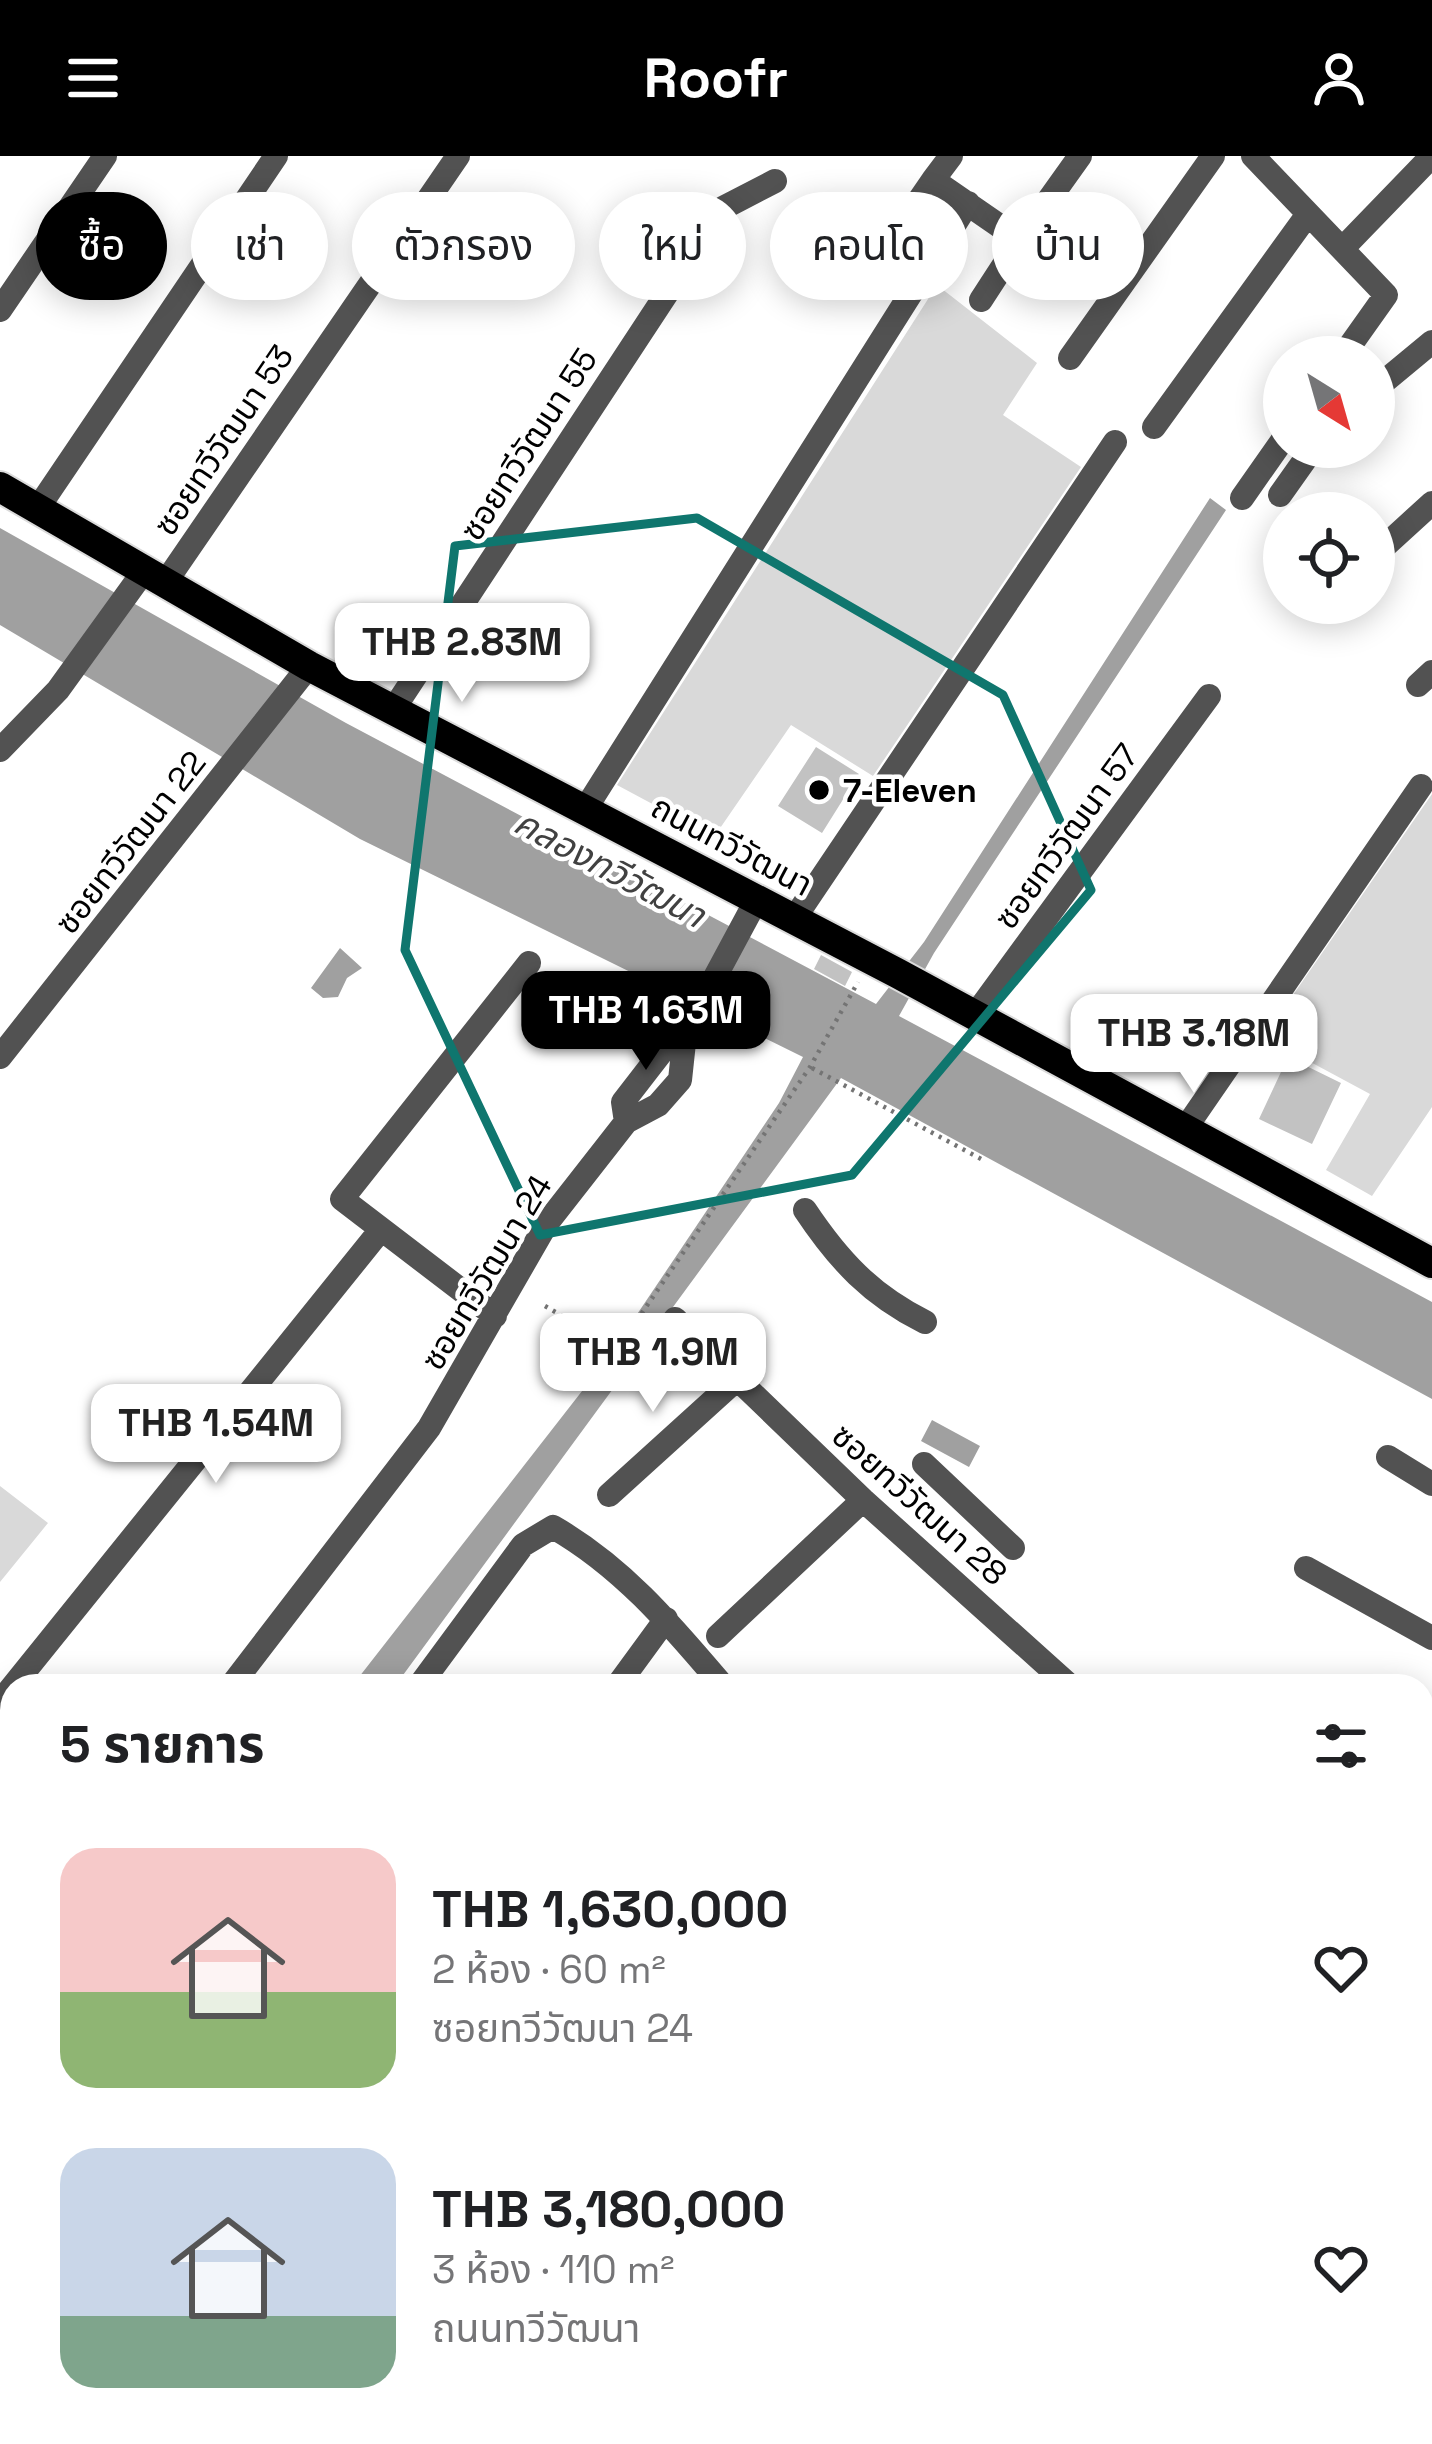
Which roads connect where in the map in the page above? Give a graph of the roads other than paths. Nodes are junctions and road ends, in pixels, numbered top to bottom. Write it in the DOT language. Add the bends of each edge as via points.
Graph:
graph roads {
  1 [pos="105,156"];
  2 [pos="276,156"];
  3 [pos="458,156"];
  4 [pos="951,156"];
  5 [pos="1080,156"];
  6 [pos="1213,156"];
  7 [pos="1432,156"];
  8 [pos="1264,160"];
  9 [pos="933,180"];
  10 [pos="776,181"];
  11 [pos="925,192"];
  12 [pos="951,192"];
  13 [pos="1054,192"];
  14 [pos="968,203"];
  15 [pos="1308,214"];
  16 [pos="992,220"];
  17 [pos="1342,249"];
  18 [pos="992,283"];
  19 [pos="905,300"];
  20 [pos="981,300"];
  21 [pos="0,310"];
  22 [pos="1357,336"];
  23 [pos="1432,342"];
  24 [pos="1070,358"];
  25 [pos="1395,372"];
  26 [pos="1154,427"];
  27 [pos="1115,442"];
  28 [pos="1263,468"];
  29 [pos="0,487"];
  30 [pos="1242,498"];
  31 [pos="1432,502"];
  32 [pos="38,508"];
  33 [pos="1395,536"];
  34 [pos="145,583"];
  35 [pos="309,666"];
  36 [pos="1209,696"];
  37 [pos="395,707"];
  38 [pos="0,751"];
  39 [pos="1421,786"];
  40 [pos="586,808"];
  41 [pos="757,899"];
  42 [pos="794,919"];
  43 [pos="529,963"];
  44 [pos="975,1015"];
  45 [pos="0,1058"];
  46 [pos="1185,1129"];
  47 [pos="805,1210"];
  48 [pos="379,1232"];
  49 [pos="1432,1263"];
  50 [pos="495,1316"];
  51 [pos="675,1319"];
  52 [pos="926,1322"];
  53 [pos="737,1379"];
  54 [pos="1388,1457"];
  55 [pos="924,1464"];
  56 [pos="1432,1484"];
  57 [pos="609,1495"];
  58 [pos="863,1500"];
  59 [pos="1013,1548"];
  60 [pos="1306,1568"];
  61 [pos="666,1619"];
  62 [pos="718,1636"];
  63 [pos="1432,1638"];
  64 [pos="23,1674"];
  65 [pos="240,1674"];
  66 [pos="428,1674"];
  67 [pos="626,1674"];
  68 [pos="713,1674"];
  69 [pos="1057,1674"];
  1 -- 21 [label="street"];
  2 -- 32 [label="street"];
  3 -- 34 [label="street, ซอยทวีวัฒนา 53"];
  4 -- 9 [label="street"];
  5 -- 13 [label="street"];
  6 -- 24 [label="street"];
  7 -- 17 [label="street"];
  8 -- 15 [label="street"];
  9 -- 11 [label="street"];
  9 -- 12 [label="street"];
  10 -- 37 [label="street, ซอยทวีวัฒนา 55" via="723,208"];
  14 -- 16 [label="street"];
  15 -- 17 [label="street"];
  15 -- 26 [label="street"];
  17 -- 22 [label="street" via="1386,295"];
  18 -- 20 [label="street"];
  19 -- 40 [label="street"];
  23 -- 25 [label="street"];
  27 -- 42 [label="street"];
  28 -- 30 [label="street"];
  29 -- 32 [label="main road, ถนนทวีวัฒนา"];
  31 -- 33 [label="street"];
  32 -- 34 [label="main road, ถนนทวีวัฒนา"];
  34 -- 35 [label="main road, ถนนทวีวัฒนา"];
  34 -- 38 [label="street, ซอยทวีวัฒนา 53"];
  35 -- 37 [label="main road, ถนนทวีวัฒนา"];
  35 -- 45 [label="street, ซอยทวีวัฒนา 22"];
  36 -- 44 [label="street, ซอยทวีวัฒนา 57"];
  37 -- 40 [label="main road, ถนนทวีวัฒนา"];
  39 -- 46 [label="street"];
  40 -- 41 [label="main road, ถนนทวีวัฒนา"];
  41 -- 42 [label="main road, ถนนทวีวัฒนา"];
  41 -- 50 [label="street, ซอยทวีวัฒนา 24" via="691,1023 623,1102 626,1122 547,1223"];
  42 -- 44 [label="main road, ถนนทวีวัฒนา"];
  43 -- 48 [label="street" via="345,1191 342,1199"];
  44 -- 46 [label="main road, ถนนทวีวัฒนา"];
  46 -- 49 [label="main road, ถนนทวีวัฒนา"];
  47 -- 52 [label="street" via="855,1277"];
  48 -- 50 [label="street"];
  48 -- 64 [label="street"];
  50 -- 65 [label="street, ซอยทวีวัฒนา 24" via="429,1428"];
  51 -- 53 [label="street, ซอยทวีวัฒนา 28"];
  53 -- 57 [label="street"];
  53 -- 58 [label="street, ซอยทวีวัฒนา 28"];
  54 -- 56 [label="street"];
  55 -- 59 [label="street"];
  58 -- 62 [label="street"];
  58 -- 69 [label="street, ซอยทวีวัฒนา 28"];
  60 -- 63 [label="street"];
  61 -- 66 [label="street" via="586,1546 553,1527 523,1545"];
  61 -- 67 [label="street"];
  61 -- 68 [label="street"];
}
